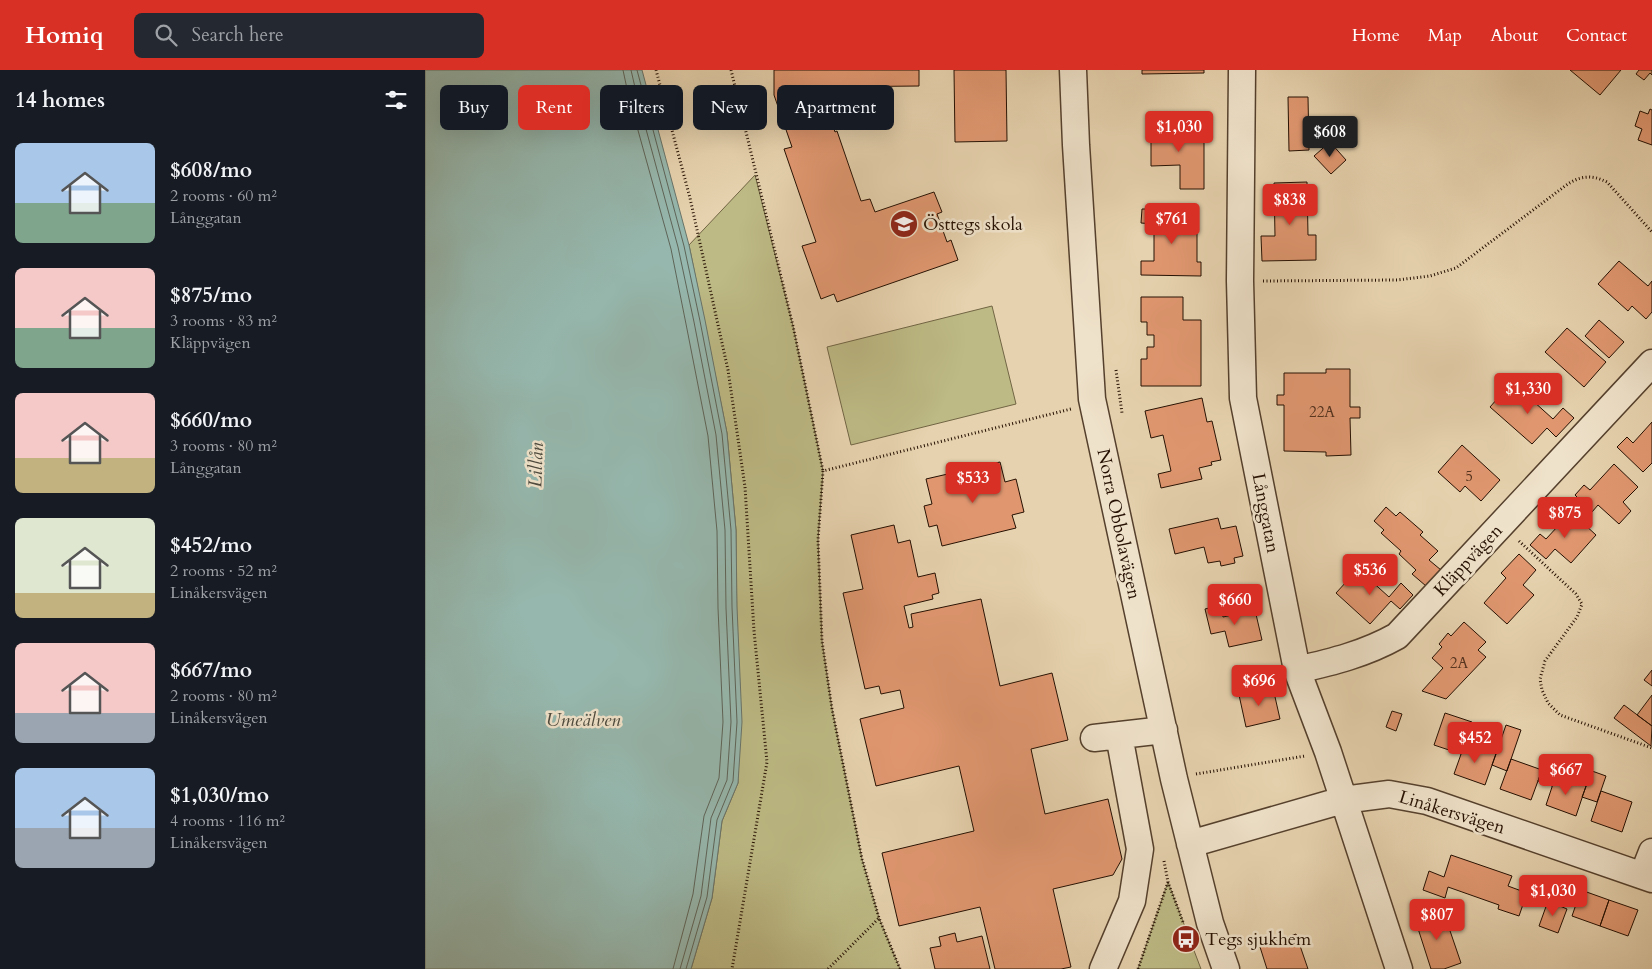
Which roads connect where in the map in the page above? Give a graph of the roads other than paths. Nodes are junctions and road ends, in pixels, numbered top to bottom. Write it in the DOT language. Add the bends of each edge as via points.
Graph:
graph roads {
  1 [pos="1073,70"];
  2 [pos="1242,70"];
  3 [pos="1652,363"];
  4 [pos="1297,670"];
  5 [pos="1163,730"];
  6 [pos="1343,800"];
  7 [pos="1190,844"];
  8 [pos="1649,869"];
  9 [pos="1103,969"];
  10 [pos="1226,969"];
  11 [pos="1399,969"];
  1 -- 5 [label="street, Norra Obbolavägen" via="1092,399"];
  2 -- 4 [label="street, Långgatan" via="1240,281 1243,398"];
  3 -- 4 [label="street, Kläppvägen" via="1397,636 1347,658"];
  4 -- 6 [label="street, Långgatan"];
  5 -- 7 [label="street, Norra Obbolavägen"];
  5 -- 9 [label="street" via="1106,737 1140,849 1132,900"];
  6 -- 7 [label="street, Linåkersvägen"];
  6 -- 8 [label="street, Linåkersvägen" via="1389,794 1427,801"];
  6 -- 11 [label="street, Långgatan"];
  7 -- 10 [label="street, Norra Obbolavägen" via="1210,923"];
}
